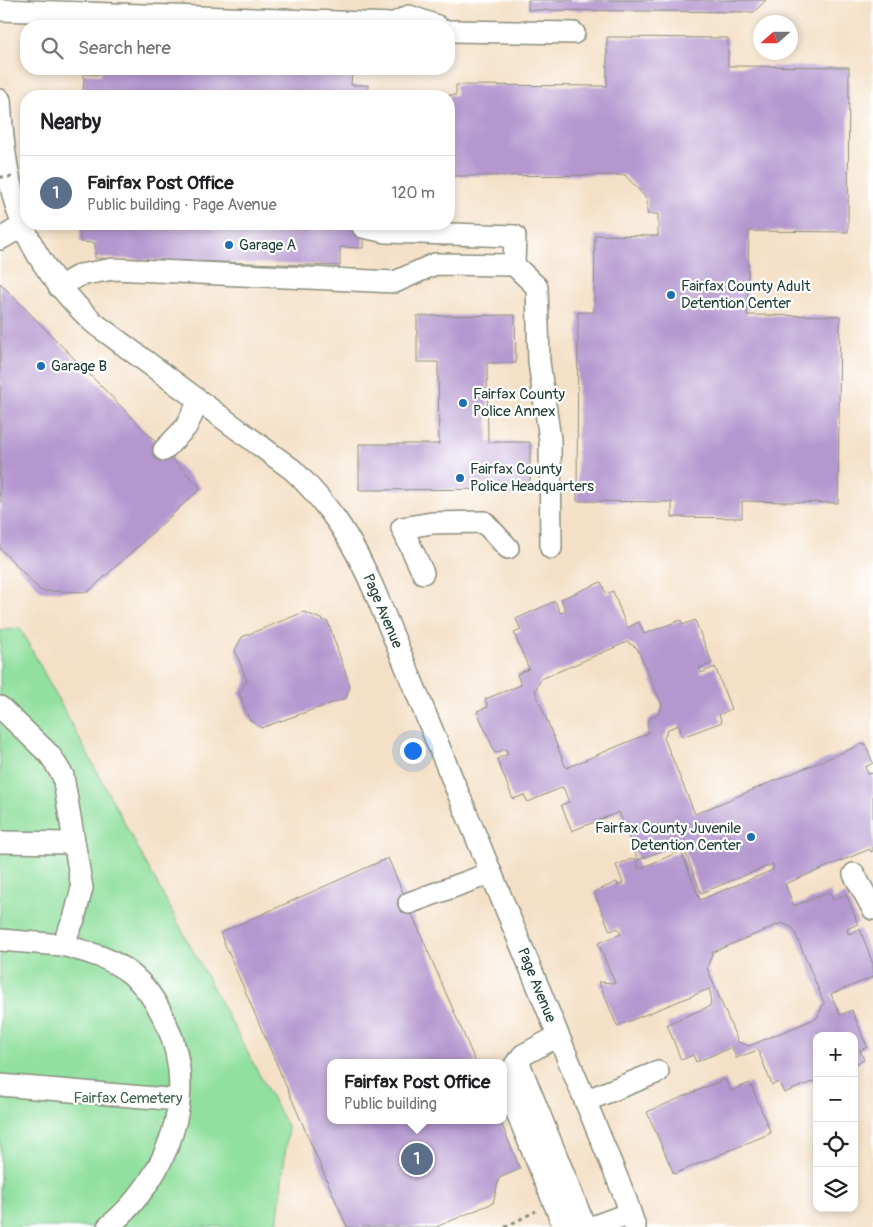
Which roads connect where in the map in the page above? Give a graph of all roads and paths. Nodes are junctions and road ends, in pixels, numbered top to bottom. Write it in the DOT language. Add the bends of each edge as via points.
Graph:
graph roads {
  1 [pos="412,8"];
  2 [pos="0,10"];
  3 [pos="145,20"];
  4 [pos="397,20"];
  5 [pos="429,20"];
  6 [pos="455,30"];
  7 [pos="574,32"];
  8 [pos="0,100"];
  9 [pos="0,177"];
  10 [pos="16,177"];
  11 [pos="20,219"];
  12 [pos="20,228"];
  13 [pos="25,230"];
  14 [pos="377,230"];
  15 [pos="435,233"];
  16 [pos="0,238"];
  17 [pos="435,264"];
  18 [pos="514,266"];
  19 [pos="59,287"];
  20 [pos="200,401"];
  21 [pos="164,450"];
  22 [pos="508,548"];
  23 [pos="551,548"];
  24 [pos="423,573"];
  25 [pos="0,707"];
  26 [pos="0,842"];
  27 [pos="72,843"];
  28 [pos="491,873"];
  29 [pos="854,874"];
  30 [pos="409,903"];
  31 [pos="873,909"];
  32 [pos="0,940"];
  33 [pos="62,945"];
  34 [pos="558,1036"];
  35 [pos="518,1061"];
  36 [pos="658,1072"];
  37 [pos="0,1085"];
  38 [pos="179,1100"];
  39 [pos="585,1101"];
  40 [pos="540,1209"];
  41 [pos="633,1220"];
  42 [pos="108,1227"];
  43 [pos="506,1227"];
  44 [pos="564,1227"];
  45 [pos="585,1227"];
  46 [pos="592,1227"];
  1 -- 4 [label="street"];
  1 -- 5 [label="street"];
  2 -- 3 [label="street"];
  6 -- 7 [label="street"];
  8 -- 11 [label="street, Page Avenue" via="7,175"];
  9 -- 10 [label="path, bridge"];
  12 -- 16 [label="street"];
  13 -- 19 [label="street, Page Avenue" via="47,272"];
  14 -- 15 [label="street"];
  15 -- 17 [label="street"];
  15 -- 18 [label="street" via="515,236"];
  17 -- 18 [label="street"];
  17 -- 19 [label="street" via="395,282 113,270 80,275"];
  18 -- 23 [label="street" via="536,287 539,362 550,440"];
  19 -- 20 [label="street, Page Avenue" via="94,323"];
  20 -- 21 [label="street" via="186,427"];
  20 -- 28 [label="street, Page Avenue" via="293,470 320,496 340,524 376,592"];
  22 -- 24 [label="street" via="484,522 432,523 402,528"];
  25 -- 27 [label="street" via="50,755 62,776"];
  26 -- 27 [label="street"];
  27 -- 33 [label="street" via="82,888 74,919"];
  28 -- 30 [label="street"];
  28 -- 34 [label="street, Page Avenue"];
  29 -- 31 [label="street"];
  32 -- 33 [label="street"];
  33 -- 38 [label="street" via="117,964 142,984 159,1008 177,1052"];
  34 -- 35 [label="street" via="528,1051"];
  34 -- 39 [label="street, Page Avenue"];
  35 -- 44 [label="street" via="508,1091"];
  35 -- 45 [label="street"];
  36 -- 39 [label="street"];
  37 -- 38 [label="street"];
  38 -- 42 [label="street" via="169,1147 154,1177"];
  39 -- 41 [label="street, Page Avenue"];
  40 -- 43 [label="path"];
  41 -- 46 [label="street"];
}
